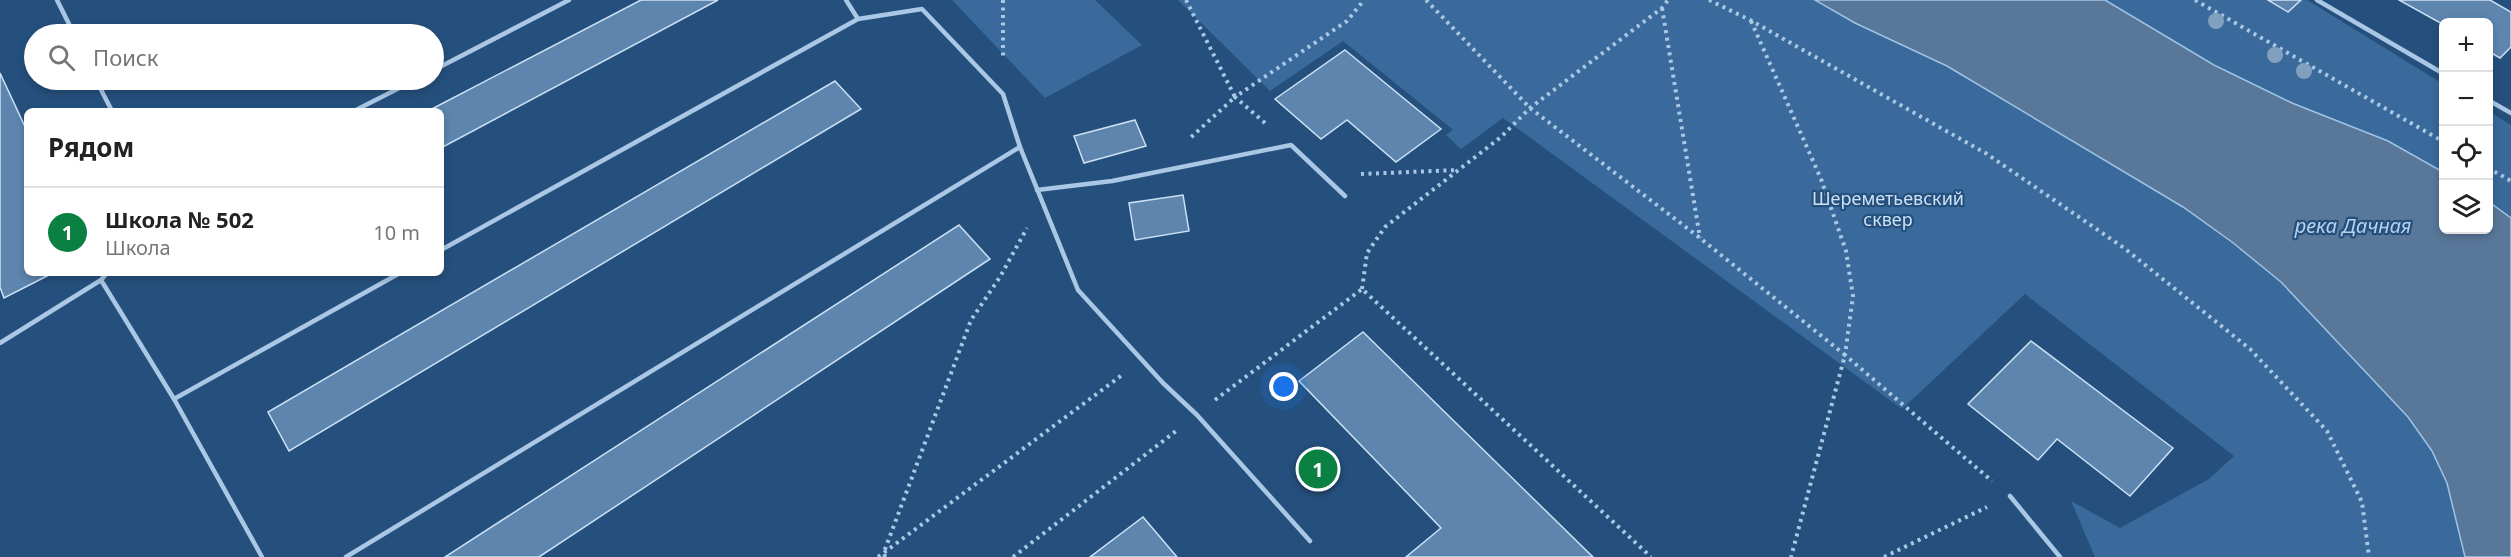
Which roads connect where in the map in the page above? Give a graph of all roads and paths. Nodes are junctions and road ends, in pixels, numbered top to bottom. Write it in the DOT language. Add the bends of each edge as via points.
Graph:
graph roads {
  1 [pos="57,0"];
  2 [pos="569,0"];
  3 [pos="846,0"];
  4 [pos="1003,0"];
  5 [pos="1186,0"];
  6 [pos="1364,0"];
  7 [pos="1426,0"];
  8 [pos="1668,0"];
  9 [pos="1709,0"];
  10 [pos="2195,0"];
  11 [pos="2317,0"];
  12 [pos="1662,8"];
  13 [pos="858,19"];
  14 [pos="1750,21"];
  15 [pos="69,24"];
  16 [pos="444,65"];
  17 [pos="2441,72"];
  18 [pos="101,90"];
  19 [pos="395,90"];
  20 [pos="1003,94"];
  21 [pos="1235,97"];
  22 [pos="2493,103"];
  23 [pos="110,108"];
  24 [pos="360,108"];
  25 [pos="1530,108"];
  26 [pos="2511,113"];
  27 [pos="2439,139"];
  28 [pos="1290,145"];
  29 [pos="1020,147"];
  30 [pos="1459,170"];
  31 [pos="2493,171"];
  32 [pos="1153,172"];
  33 [pos="1323,176"];
  34 [pos="2511,181"];
  35 [pos="1037,190"];
  36 [pos="1345,196"];
  37 [pos="1042,201"];
  38 [pos="1700,238"];
  39 [pos="444,248"];
  40 [pos="103,276"];
  41 [pos="395,276"];
  42 [pos="100,280"];
  43 [pos="1362,288"];
  44 [pos="0,343"];
  45 [pos="1845,356"];
  46 [pos="1142,360"];
  47 [pos="174,399"];
  48 [pos="1197,415"];
  49 [pos="2010,496"];
  50 [pos="1310,541"];
  51 [pos="885,554"];
  52 [pos="262,557"];
  53 [pos="346,557"];
  54 [pos="878,557"];
  55 [pos="1013,557"];
  56 [pos="1651,557"];
  57 [pos="1791,557"];
  58 [pos="1884,557"];
  59 [pos="2061,557"];
  60 [pos="2369,557"];
  1 -- 15 [label="lane"];
  2 -- 16 [label="lane"];
  3 -- 13 [label="lane"];
  4 -- 20 [label="path"];
  5 -- 21 [label="path"];
  6 -- 21 [label="path" via="1347,21"];
  7 -- 25 [label="path"];
  8 -- 12 [label="path"];
  9 -- 14 [label="path"];
  10 -- 27 [label="path"];
  11 -- 17 [label="lane"];
  12 -- 25 [label="path"];
  12 -- 38 [label="path"];
  13 -- 20 [label="lane" via="922,9"];
  13 -- 39 [label="lane"];
  14 -- 45 [label="path" via="1821,178 1846,251 1853,296"];
  14 -- 60 [label="path" via="1987,154 2124,248 2250,349 2327,431 2362,502"];
  18 -- 23 [label="lane"];
  19 -- 24 [label="lane"];
  20 -- 29 [label="lane"];
  21 -- 28 [label="path"];
  21 -- 32 [label="path"];
  22 -- 26 [label="lane"];
  25 -- 30 [label="path"];
  25 -- 38 [label="path"];
  28 -- 32 [label="lane"];
  28 -- 33 [label="lane"];
  29 -- 35 [label="lane"];
  29 -- 53 [label="lane"];
  30 -- 33 [label="path"];
  30 -- 43 [label="path" via="1385,227 1367,253"];
  31 -- 34 [label="path"];
  32 -- 35 [label="lane"];
  33 -- 36 [label="lane"];
  35 -- 37 [label="lane"];
  37 -- 46 [label="lane" via="1078,290"];
  37 -- 51 [label="path" via="971,320"];
  38 -- 45 [label="path"];
  40 -- 42 [label="lane"];
  41 -- 47 [label="lane"];
  42 -- 44 [label="lane"];
  42 -- 47 [label="lane"];
  43 -- 48 [label="path"];
  43 -- 56 [label="path"];
  45 -- 49 [label="path"];
  45 -- 57 [label="path"];
  46 -- 48 [label="lane"];
  46 -- 51 [label="path"];
  47 -- 52 [label="lane"];
  48 -- 50 [label="lane"];
  48 -- 55 [label="path"];
  49 -- 58 [label="path"];
  49 -- 59 [label="lane"];
  51 -- 54 [label="path"];
}
